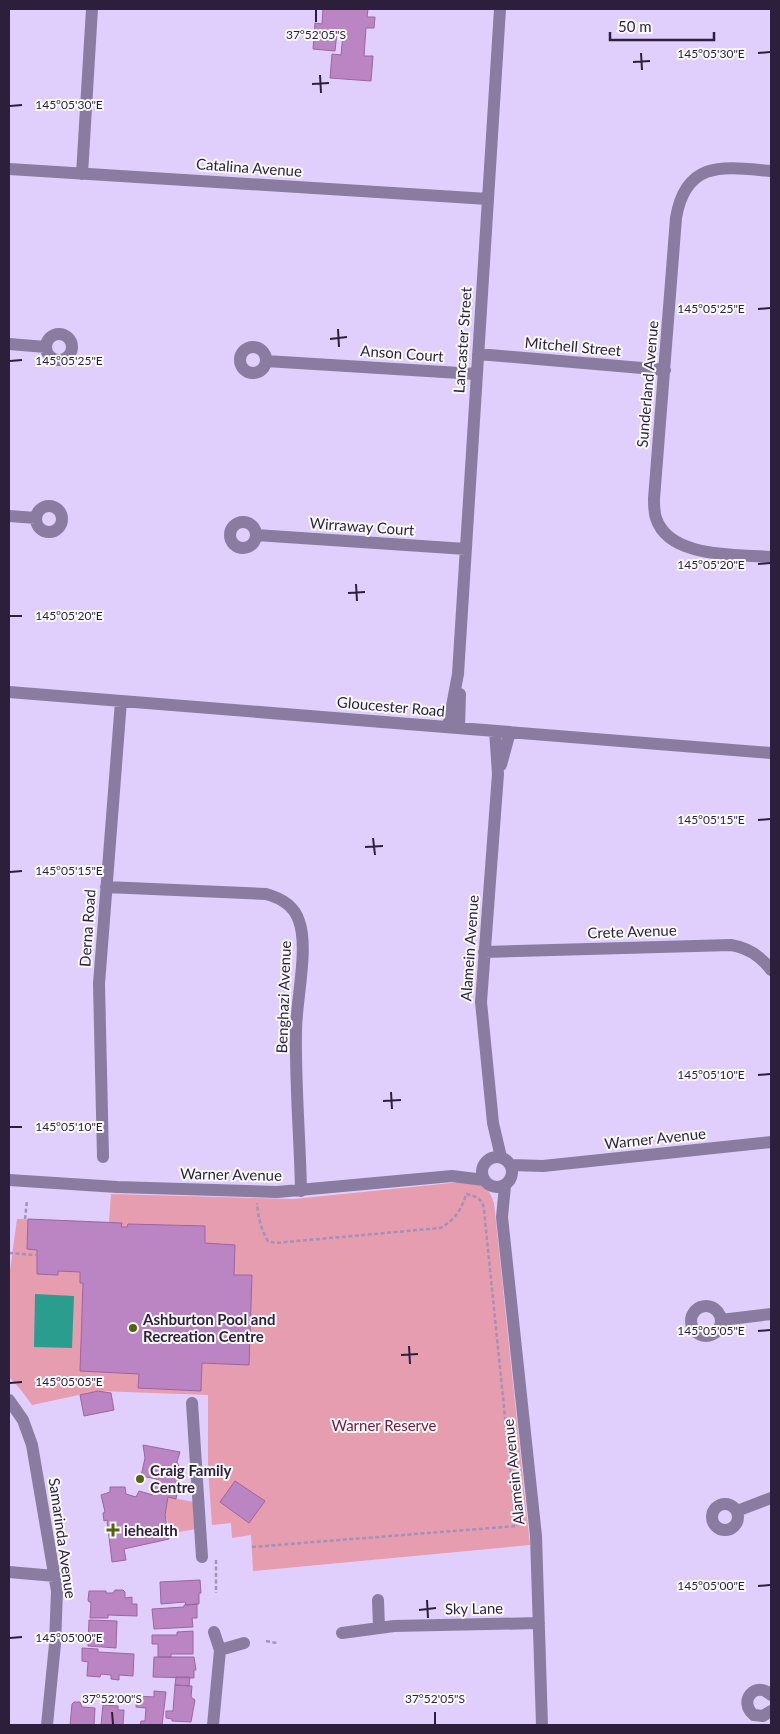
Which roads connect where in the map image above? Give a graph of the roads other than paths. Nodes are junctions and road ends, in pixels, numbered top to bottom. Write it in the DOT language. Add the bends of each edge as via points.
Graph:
graph roads {
  1 [pos="92,9"];
  2 [pos="500,9"];
  3 [pos="9,169"];
  4 [pos="771,171"];
  5 [pos="82,174"];
  6 [pos="488,199"];
  7 [pos="9,344"];
  8 [pos="46,346"];
  9 [pos="478,354"];
  10 [pos="266,360"];
  11 [pos="665,370"];
  12 [pos="476,374"];
  13 [pos="9,516"];
  14 [pos="36,518"];
  15 [pos="256,535"];
  16 [pos="466,549"];
  17 [pos="771,556"];
  18 [pos="9,692"];
  19 [pos="121,701"];
  20 [pos="454,728"];
  21 [pos="495,731"];
  22 [pos="510,732"];
  23 [pos="771,752"];
  24 [pos="498,774"];
  25 [pos="106,887"];
  26 [pos="484,952"];
  27 [pos="771,970"];
  28 [pos="771,1142"];
  29 [pos="103,1157"];
  30 [pos="500,1168"];
  31 [pos="452,1176"];
  32 [pos="9,1180"];
  33 [pos="487,1183"];
  34 [pos="301,1191"];
  35 [pos="502,1217"];
  36 [pos="771,1314"];
  37 [pos="721,1320"];
  38 [pos="9,1400"];
  39 [pos="192,1403"];
  40 [pos="771,1498"];
  41 [pos="737,1511"];
  42 [pos="202,1557"];
  43 [pos="9,1572"];
  44 [pos="55,1576"];
  45 [pos="378,1600"];
  46 [pos="539,1623"];
  47 [pos="379,1628"];
  48 [pos="214,1632"];
  49 [pos="342,1633"];
  50 [pos="244,1643"];
  51 [pos="220,1650"];
  52 [pos="771,1695"];
  53 [pos="766,1718"];
  54 [pos="49,1722"];
  55 [pos="213,1725"];
  56 [pos="542,1725"];
  1 -- 5 [label="street"];
  2 -- 6 [label="street, Lancaster Street"];
  3 -- 5 [label="street, Catalina Avenue"];
  4 -- 11 [label="street, Sunderland Avenue" via="718,168 699,176 682,195 676,218"];
  5 -- 6 [label="street, Catalina Avenue"];
  6 -- 9 [label="street, Lancaster Street"];
  7 -- 8 [label="street"];
  9 -- 11 [label="street, Mitchell Street"];
  9 -- 12 [label="street, Lancaster Street"];
  10 -- 12 [label="street, Anson Court"];
  11 -- 17 [label="street, Sunderland Avenue" via="654,499 656,519 676,541 695,550"];
  12 -- 16 [label="street, Lancaster Street"];
  13 -- 14 [label="street"];
  15 -- 16 [label="street, Wirraway Court"];
  16 -- 20 [label="street, Lancaster Street"];
  18 -- 19 [label="street, Gloucester Road"];
  19 -- 20 [label="street, Gloucester Road"];
  19 -- 25 [label="street, Derna Road"];
  20 -- 21 [label="street, Gloucester Road"];
  21 -- 22 [label="street, Gloucester Road"];
  21 -- 24 [label="street, Alamein Avenue"];
  22 -- 23 [label="street, Gloucester Road"];
  22 -- 24 [label="street, Alamein Avenue"];
  24 -- 26 [label="street, Alamein Avenue"];
  25 -- 29 [label="street, Derna Road" via="99,1002"];
  25 -- 34 [label="street, Benghazi Avenue" via="266,894 282,900 295,912 303,940 296,1030"];
  26 -- 27 [label="street, Crete Avenue" via="731,945 750,950"];
  26 -- 30 [label="street, Alamein Avenue" via="481,1002"];
  28 -- 30 [label="street, Warner Avenue"];
  30 -- 31 [label="street, Warner Avenue"];
  30 -- 33 [label="street, Alamein Avenue" via="482,1171"];
  30 -- 33 [label="street, Warner Avenue" via="500,1188"];
  30 -- 35 [label="street, Alamein Avenue"];
  31 -- 33 [label="street, Warner Avenue"];
  31 -- 34 [label="street, Warner Avenue"];
  32 -- 34 [label="street, Warner Avenue" via="117,1187"];
  33 -- 35 [label="street, Alamein Avenue"];
  35 -- 46 [label="street, Alamein Avenue" via="536,1536"];
  36 -- 37 [label="street"];
  38 -- 44 [label="street, Samarinda Avenue" via="23,1420 32,1445"];
  39 -- 42 [label="street"];
  40 -- 41 [label="street"];
  43 -- 44 [label="street"];
  44 -- 54 [label="street, Samarinda Avenue" via="58,1600"];
  45 -- 47 [label="street"];
  46 -- 47 [label="street, Sky Lane"];
  46 -- 56 [label="street, Alamein Avenue"];
  47 -- 49 [label="street, Sky Lane"];
  48 -- 51 [label="street"];
  50 -- 51 [label="street"];
  51 -- 55 [label="street"];
  52 -- 53 [label="street" via="757,1690 749,1696 747,1706 750,1712"];
}
